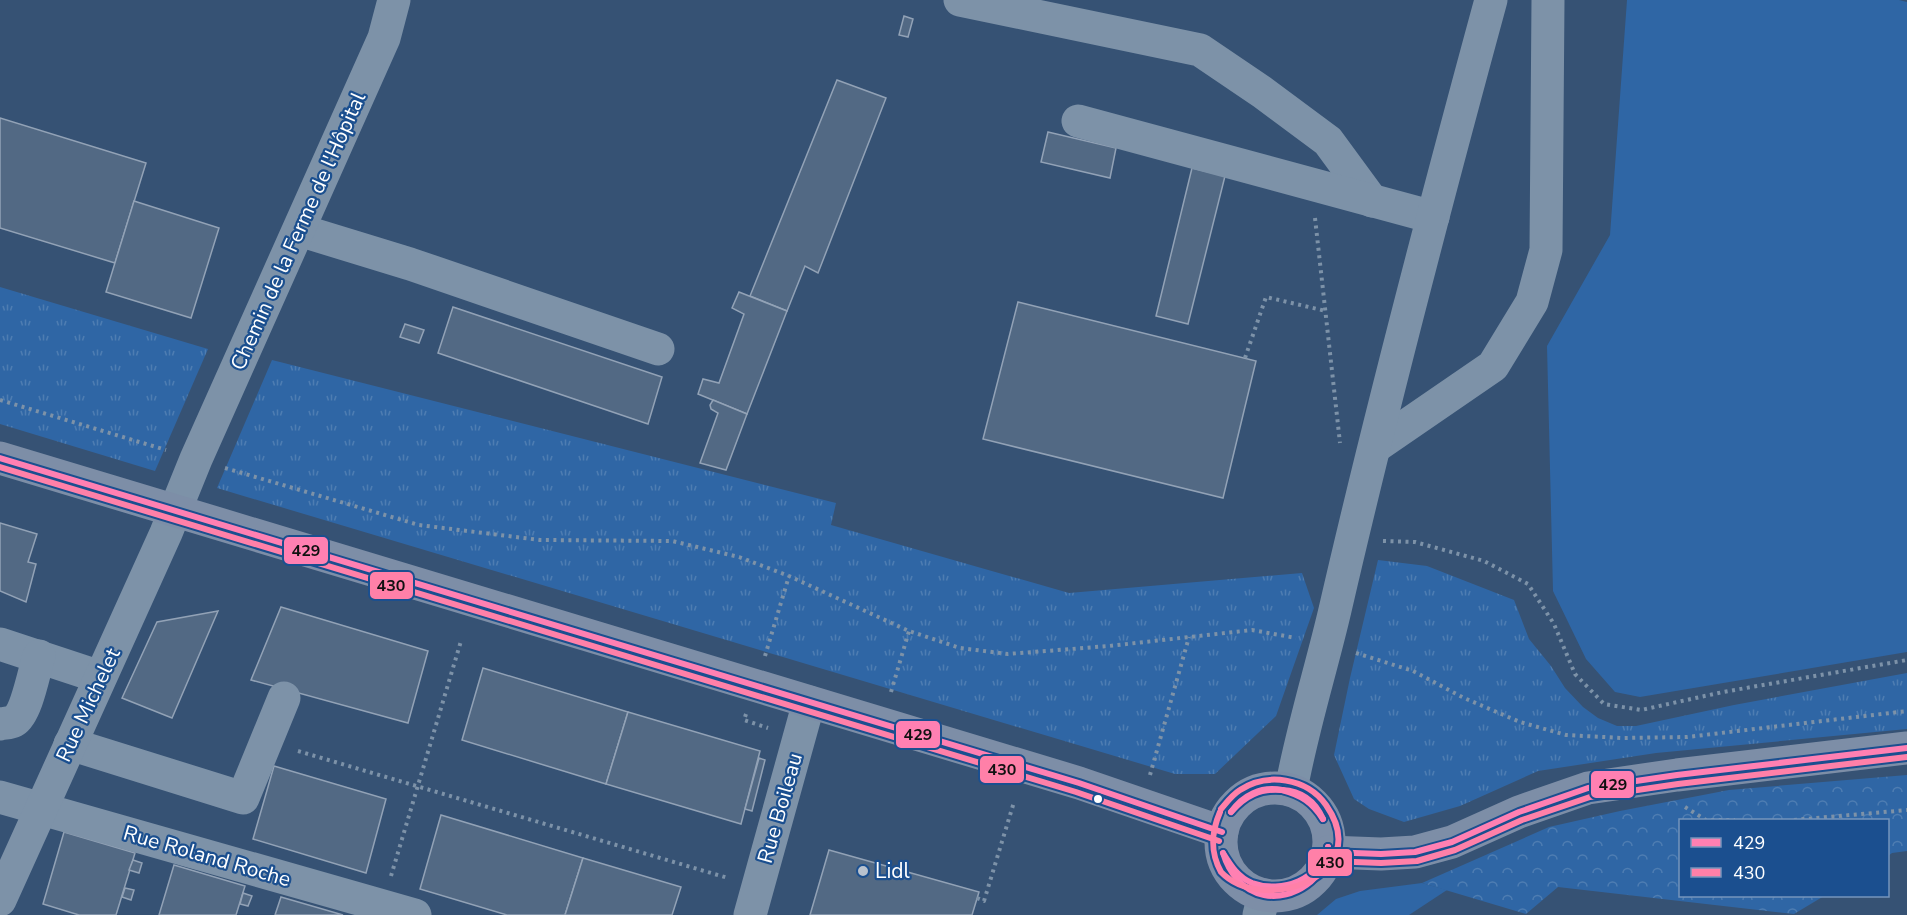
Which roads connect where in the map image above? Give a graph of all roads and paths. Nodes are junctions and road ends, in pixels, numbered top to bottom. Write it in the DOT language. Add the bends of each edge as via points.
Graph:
graph roads {
  1 [pos="394,0"];
  2 [pos="960,0"];
  3 [pos="1491,0"];
  4 [pos="1548,0"];
  5 [pos="1078,121"];
  6 [pos="1371,201"];
  7 [pos="1314,207"];
  8 [pos="1433,218"];
  9 [pos="299,230"];
  10 [pos="1326,311"];
  11 [pos="658,349"];
  12 [pos="1245,358"];
  13 [pos="0,400"];
  14 [pos="1375,447"];
  15 [pos="1341,450"];
  16 [pos="0,458"];
  17 [pos="195,459"];
  18 [pos="176,510"];
  19 [pos="1351,541"];
  20 [pos="1189,637"];
  21 [pos="461,641"];
  22 [pos="0,644"];
  23 [pos="1327,644"];
  24 [pos="39,656"];
  25 [pos="1907,660"];
  26 [pos="100,677"];
  27 [pos="284,698"];
  28 [pos="810,702"];
  29 [pos="1907,711"];
  30 [pos="0,724"];
  31 [pos="266,741"];
  32 [pos="70,744"];
  33 [pos="1907,748"];
  34 [pos="1148,783"];
  35 [pos="417,786"];
  36 [pos="1291,790"];
  37 [pos="0,797"];
  38 [pos="1014,802"];
  39 [pos="40,807"];
  40 [pos="1907,810"];
  41 [pos="1805,819"];
  42 [pos="1222,832"];
  43 [pos="1328,852"];
  44 [pos="977,898"];
  45 [pos="0,900"];
  46 [pos="754,901"];
  47 [pos="1261,905"];
  48 [pos="382,906"];
  49 [pos="415,915"];
  1 -- 9 [label="street, Chemin de la Ferme de l'Hôpital" via="384,38"];
  2 -- 6 [label="street" via="1200,50 1328,141"];
  3 -- 8 [label="street"];
  4 -- 14 [label="street" via="1546,250 1532,302 1493,366"];
  5 -- 6 [label="street"];
  6 -- 8 [label="street"];
  7 -- 10 [label="path"];
  8 -- 14 [label="street"];
  9 -- 11 [label="street"];
  9 -- 17 [label="street, Chemin de la Ferme de l'Hôpital"];
  10 -- 12 [label="path" via="1266,297"];
  10 -- 15 [label="path"];
  13 -- 17 [label="path"];
  14 -- 19 [label="street"];
  16 -- 18 [label="main road"];
  17 -- 18 [label="street, Chemin de la Ferme de l'Hôpital"];
  17 -- 20 [label="path" via="419,525 540,540 672,541 739,557 909,632 960,648 1008,654"];
  18 -- 26 [label="street, Rue Michelet"];
  18 -- 28 [label="main road"];
  19 -- 23 [label="street"];
  19 -- 25 [label="path" via="1415,542 1484,561 1528,584 1554,624 1575,674 1604,704 1641,710"];
  20 -- 23 [label="path" via="1252,630"];
  20 -- 34 [label="path"];
  21 -- 35 [label="path"];
  22 -- 24 [label="street"];
  23 -- 29 [label="path" via="1413,671 1491,710 1566,735 1687,737"];
  23 -- 36 [label="street"];
  24 -- 26 [label="street"];
  24 -- 30 [label="street" via="19,716"];
  26 -- 32 [label="street, Rue Michelet"];
  27 -- 31 [label="street"];
  28 -- 42 [label="main road" via="1079,783"];
  28 -- 46 [label="street, Rue Boileau"];
  31 -- 32 [label="street" via="243,798"];
  31 -- 35 [label="path"];
  32 -- 39 [label="street, Rue Michelet"];
  33 -- 43 [label="main road" via="1588,788 1425,849 1381,854"];
  35 -- 46 [label="path"];
  35 -- 48 [label="path"];
  36 -- 42 [label="main road" via="1255,791 1228,815"];
  36 -- 43 [label="main road" via="1305,797 1325,821"];
  37 -- 39 [label="street, Rue Roland Roche"];
  38 -- 44 [label="path" via="984,901"];
  39 -- 45 [label="street, Rue Michelet"];
  39 -- 48 [label="street, Rue Roland Roche"];
  40 -- 41 [label="path"];
  42 -- 47 [label="main road" via="1221,850 1227,867"];
  43 -- 47 [label="main road" via="1313,881"];
  48 -- 49 [label="street, Rue Roland Roche"];
}
